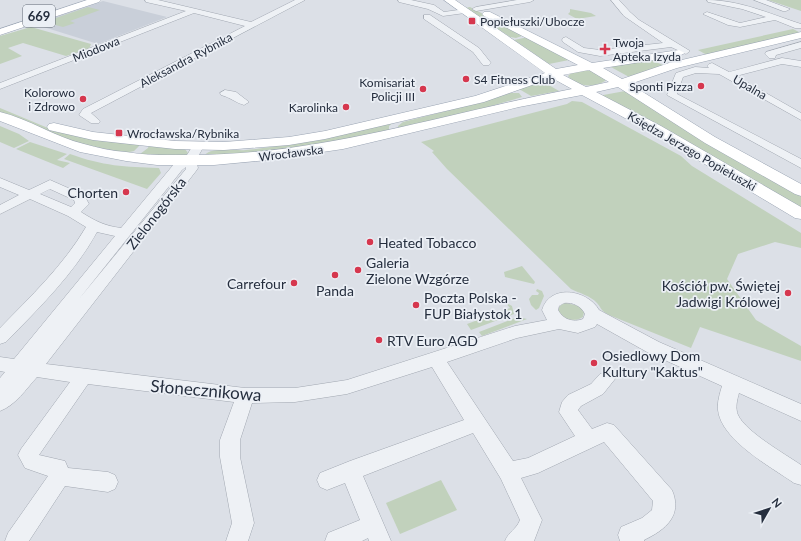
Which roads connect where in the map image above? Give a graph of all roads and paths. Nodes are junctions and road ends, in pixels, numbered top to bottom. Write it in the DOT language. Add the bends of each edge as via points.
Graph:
graph roads {
  1 [pos="66,0"];
  2 [pos="76,0"];
  3 [pos="89,0"];
  4 [pos="96,0"];
  5 [pos="149,0"];
  6 [pos="301,0"];
  7 [pos="402,0"];
  8 [pos="449,0"];
  9 [pos="461,0"];
  10 [pos="494,0"];
  11 [pos="530,0"];
  12 [pos="615,0"];
  13 [pos="711,0"];
  14 [pos="758,0"];
  15 [pos="502,4"];
  16 [pos="475,6"];
  17 [pos="786,9"];
  18 [pos="193,11"];
  19 [pos="707,14"];
  20 [pos="427,17"];
  21 [pos="775,18"];
  22 [pos="0,23"];
  23 [pos="252,25"];
  24 [pos="800,28"];
  25 [pos="0,30"];
  26 [pos="526,34"];
  27 [pos="504,38"];
  28 [pos="566,40"];
  29 [pos="673,44"];
  30 [pos="801,45"];
  31 [pos="686,51"];
  32 [pos="769,55"];
  33 [pos="657,57"];
  34 [pos="755,58"];
  35 [pos="699,59"];
  36 [pos="782,61"];
  37 [pos="486,63"];
  38 [pos="801,64"];
  39 [pos="591,65"];
  40 [pos="673,65"];
  41 [pos="726,70"];
  42 [pos="554,73"];
  43 [pos="621,83"];
  44 [pos="0,86"];
  45 [pos="505,90"];
  46 [pos="582,90"];
  47 [pos="225,93"];
  48 [pos="244,102"];
  49 [pos="525,102"];
  50 [pos="0,105"];
  51 [pos="0,116"];
  52 [pos="801,117"];
  53 [pos="75,133"];
  54 [pos="145,142"];
  55 [pos="198,146"];
  56 [pos="126,157"];
  57 [pos="190,160"];
  58 [pos="801,164"];
  59 [pos="0,182"];
  60 [pos="801,191"];
  61 [pos="30,195"];
  62 [pos="0,210"];
  63 [pos="801,214"];
  64 [pos="94,226"];
  65 [pos="124,232"];
  66 [pos="550,310"];
  67 [pos="589,320"];
  68 [pos="561,323"];
  69 [pos="515,332"];
  70 [pos="0,338"];
  71 [pos="436,359"];
  72 [pos="16,367"];
  73 [pos="84,376"];
  74 [pos="606,379"];
  75 [pos="732,383"];
  76 [pos="0,392"];
  77 [pos="245,396"];
  78 [pos="0,403"];
  79 [pos="801,413"];
  80 [pos="478,423"];
  81 [pos="589,439"];
  82 [pos="350,470"];
  83 [pos="508,472"];
  84 [pos="60,476"];
  85 [pos="801,476"];
  86 [pos="327,480"];
  87 [pos="108,482"];
  88 [pos="376,533"];
  89 [pos="16,541"];
  90 [pos="236,541"];
  91 [pos="336,541"];
  92 [pos="516,541"];
  93 [pos="633,541"];
  1 -- 22 [label="main road"];
  2 -- 22 [label="main road, 669"];
  3 -- 25 [label="main road, 669"];
  4 -- 25 [label="main road"];
  5 -- 18 [label="street"];
  6 -- 23 [label="street, Aleksandra Rybnika"];
  7 -- 16 [label="street" via="431,7 444,14"];
  8 -- 16 [label="main road"];
  9 -- 16 [label="main road"];
  10 -- 15 [label="street"];
  10 -- 16 [label="street"];
  11 -- 15 [label="street"];
  12 -- 29 [label="street" via="623,11"];
  13 -- 21 [label="street" via="744,7"];
  14 -- 17 [label="street"];
  15 -- 16 [label="street"];
  16 -- 26 [label="main road"];
  16 -- 27 [label="main road"];
  18 -- 23 [label="street"];
  18 -- 44 [label="street, Miodowa"];
  19 -- 21 [label="street" via="740,25"];
  20 -- 37 [label="street" via="476,50"];
  21 -- 24 [label="street"];
  23 -- 53 [label="street, Aleksandra Rybnika" via="87,111 85,116 95,121"];
  24 -- 31 [label="main road, Wrocławska"];
  24 -- 35 [label="main road, Wrocławska"];
  26 -- 27 [label="main road" via="526,37 519,40"];
  26 -- 39 [label="main road"];
  27 -- 42 [label="main road"];
  28 -- 29 [label="street" via="581,50 600,53"];
  29 -- 31 [label="street"];
  30 -- 32 [label="street"];
  31 -- 33 [label="main road, Wrocławska"];
  31 -- 35 [label="main road"];
  32 -- 34 [label="street"];
  32 -- 36 [label="street"];
  33 -- 39 [label="main road, Wrocławska"];
  33 -- 40 [label="main road" via="661,63"];
  35 -- 40 [label="main road, Wrocławska"];
  35 -- 41 [label="street, Upalna"];
  36 -- 38 [label="street"];
  36 -- 41 [label="street" via="740,72"];
  39 -- 42 [label="main road, Wrocławska"];
  39 -- 43 [label="main road, Księdza Jerzego Popiełuszki"];
  40 -- 43 [label="main road, Wrocławska"];
  41 -- 52 [label="street, Upalna"];
  41 -- 58 [label="street" via="695,70 679,75 672,95"];
  42 -- 45 [label="main road, Wrocławska"];
  42 -- 46 [label="main road, Księdza Jerzego Popiełuszki"];
  43 -- 46 [label="main road, Wrocławska"];
  43 -- 60 [label="main road, Księdza Jerzego Popiełuszki" via="710,140"];
  45 -- 49 [label="main road" via="524,93 528,98"];
  45 -- 55 [label="main road, Wrocławska" via="479,99 325,135 245,145"];
  46 -- 49 [label="main road, Wrocławska"];
  46 -- 63 [label="main road, Księdza Jerzego Popiełuszki" via="656,129"];
  47 -- 48 [label="street" via="232,94"];
  49 -- 57 [label="main road, Wrocławska" via="324,149 250,158"];
  50 -- 53 [label="main road, Wrocławska"];
  51 -- 56 [label="main road, Wrocławska" via="80,148"];
  53 -- 54 [label="main road, Wrocławska"];
  54 -- 55 [label="main road, Wrocławska"];
  54 -- 56 [label="main road" via="142,149"];
  55 -- 57 [label="street"];
  56 -- 57 [label="main road, Wrocławska"];
  57 -- 65 [label="street, Zielonogórska" via="178,167"];
  57 -- 72 [label="street, Zielonogórska" via="190,171"];
  59 -- 61 [label="street"];
  61 -- 62 [label="street"];
  61 -- 64 [label="street" via="73,213"];
  64 -- 65 [label="street"];
  64 -- 70 [label="street" via="61,273"];
  65 -- 72 [label="street, Zielonogórska"];
  66 -- 67 [label="street" via="555,300 570,297 588,305"];
  66 -- 68 [label="street"];
  66 -- 69 [label="street, Słonecznikowa" via="545,316"];
  67 -- 68 [label="street" via="577,327"];
  67 -- 75 [label="street"];
  68 -- 69 [label="street, Słonecznikowa"];
  69 -- 71 [label="street, Słonecznikowa"];
  71 -- 77 [label="street, Słonecznikowa" via="346,387 295,395"];
  71 -- 80 [label="street"];
  72 -- 73 [label="street, Słonecznikowa"];
  72 -- 76 [label="street, Zielonogórska"];
  72 -- 78 [label="street, Zielonogórska" via="11,394"];
  73 -- 77 [label="street, Słonecznikowa"];
  73 -- 84 [label="street" via="28,455 28,460 32,464 58,468"];
  74 -- 81 [label="street" via="596,390 572,402 568,407 568,412"];
  75 -- 79 [label="street"];
  75 -- 85 [label="street" via="728,414 736,427 749,440"];
  77 -- 90 [label="street" via="230,440 230,457 242,524"];
  80 -- 82 [label="street"];
  80 -- 83 [label="street"];
  81 -- 83 [label="street" via="531,466"];
  81 -- 93 [label="street" via="607,431 664,497 664,515 629,535"];
  82 -- 86 [label="street"];
  82 -- 88 [label="street"];
  83 -- 92 [label="street" via="531,520 526,534"];
  84 -- 87 [label="street"];
  84 -- 89 [label="street"];
  88 -- 91 [label="street"];
}
